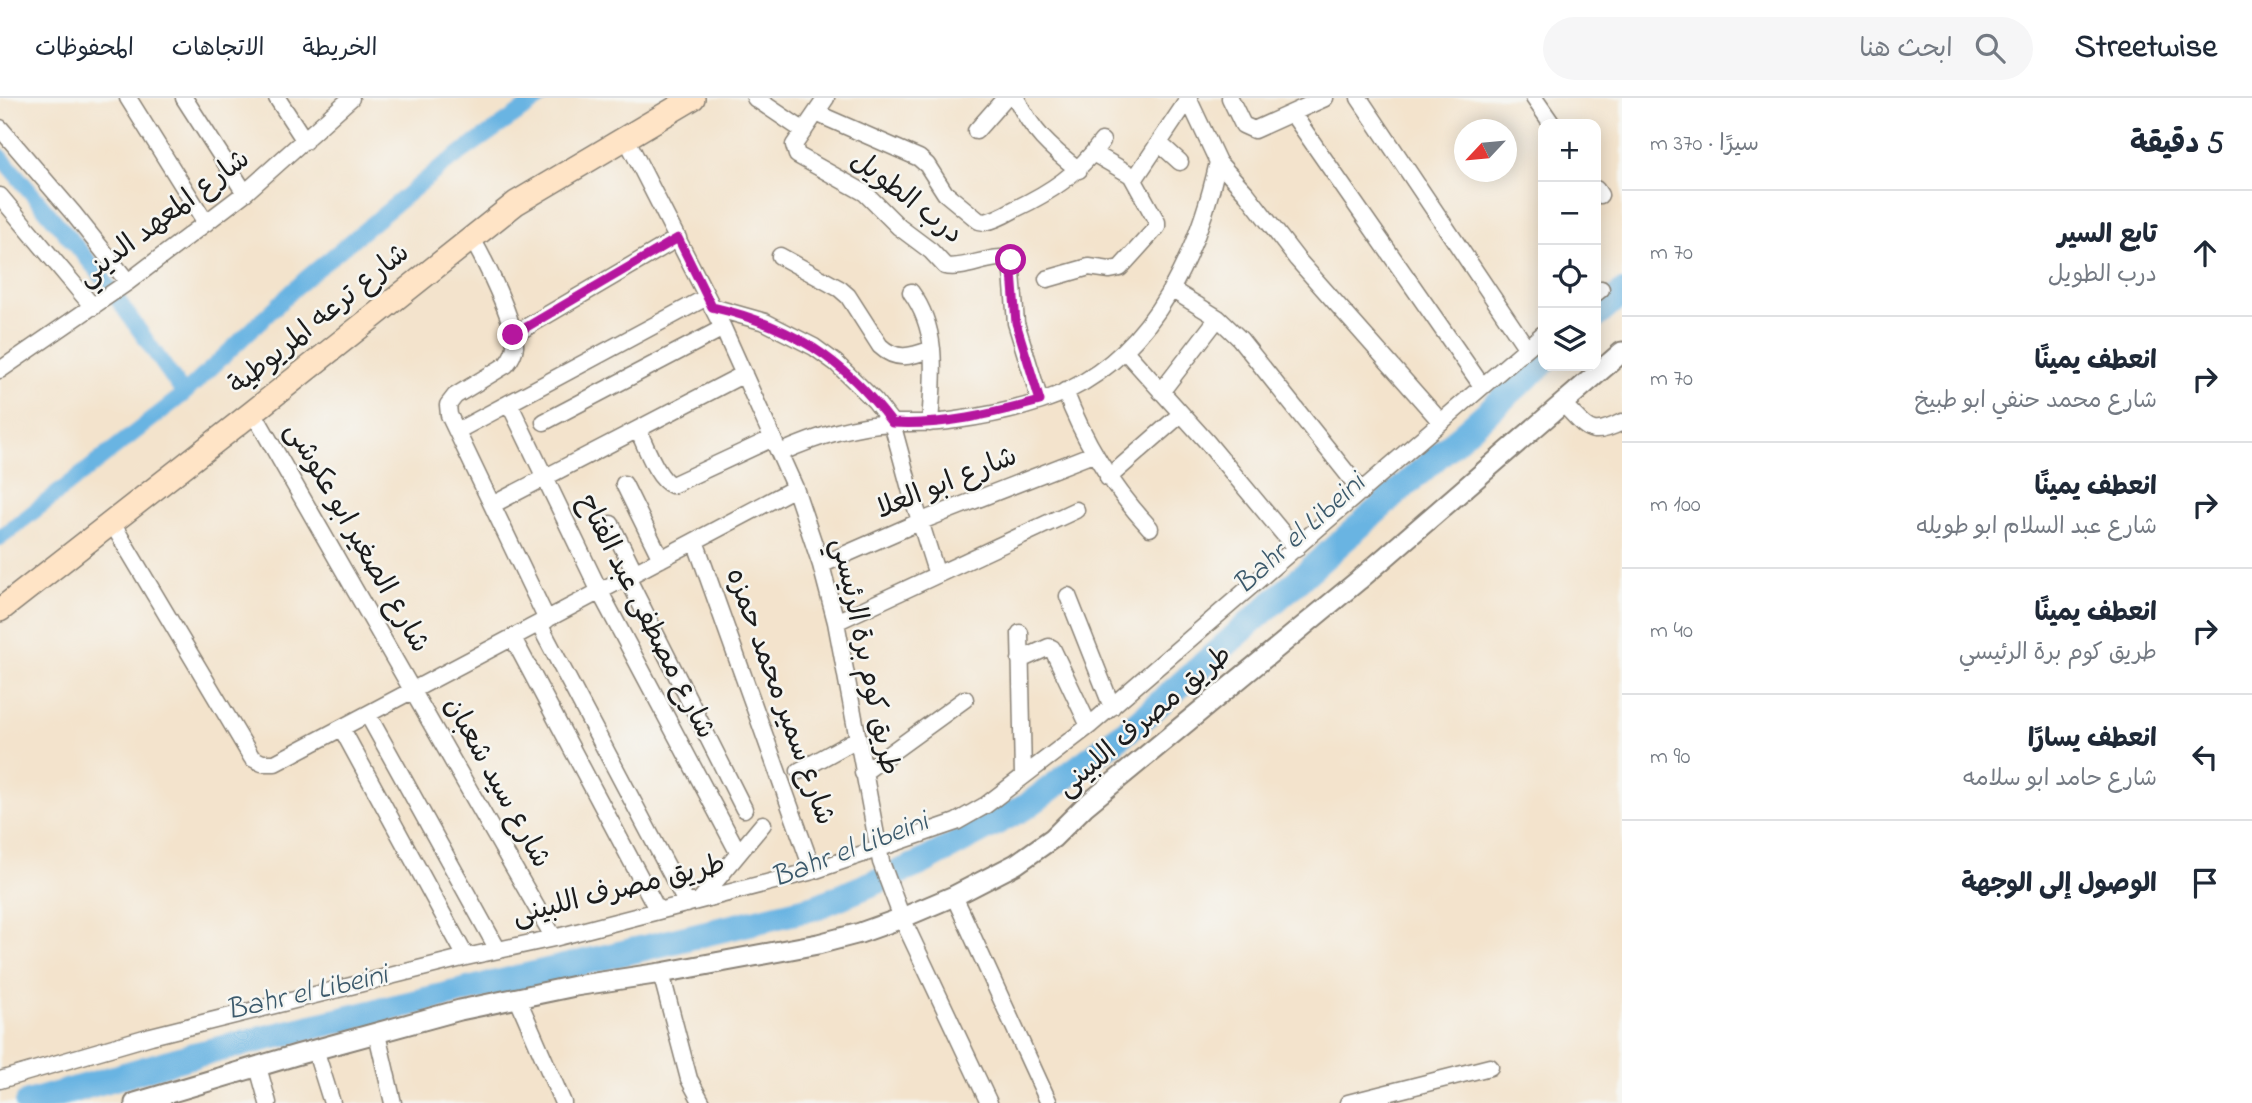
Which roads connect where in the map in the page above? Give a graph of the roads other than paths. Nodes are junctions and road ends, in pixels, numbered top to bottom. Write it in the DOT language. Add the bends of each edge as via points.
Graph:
graph roads {
  1 [pos="128,98"];
  2 [pos="184,98"];
  3 [pos="277,98"];
  4 [pos="693,98"];
  5 [pos="755,98"];
  6 [pos="826,98"];
  7 [pos="1005,98"];
  8 [pos="1016,98"];
  9 [pos="1188,98"];
  10 [pos="1230,98"];
  11 [pos="1325,98"];
  12 [pos="1359,98"];
  13 [pos="1534,98"];
  14 [pos="341,102"];
  15 [pos="816,113"];
  16 [pos="1292,113"];
  17 [pos="1549,119"];
  18 [pos="0,128"];
  19 [pos="804,131"];
  20 [pos="976,131"];
  21 [pos="625,138"];
  22 [pos="305,141"];
  23 [pos="1159,143"];
  24 [pos="1180,162"];
  25 [pos="1218,162"];
  26 [pos="1079,170"];
  27 [pos="1134,180"];
  28 [pos="245,193"];
  29 [pos="0,196"];
  30 [pos="206,223"];
  31 [pos="471,237"];
  32 [pos="678,238"];
  33 [pos="780,256"];
  34 [pos="1047,279"];
  35 [pos="128,282"];
  36 [pos="1171,289"];
  37 [pos="911,292"];
  38 [pos="710,302"];
  39 [pos="93,307"];
  40 [pos="1218,318"];
  41 [pos="723,328"];
  42 [pos="513,335"];
  43 [pos="1538,338"];
  44 [pos="1527,347"];
  45 [pos="932,349"];
  46 [pos="1125,352"];
  47 [pos="1622,352"];
  48 [pos="0,370"];
  49 [pos="744,374"];
  50 [pos="1482,386"];
  51 [pos="1065,391"];
  52 [pos="1161,392"];
  53 [pos="1040,401"];
  54 [pos="509,403"];
  55 [pos="1563,404"];
  56 [pos="253,412"];
  57 [pos="1181,414"];
  58 [pos="544,422"];
  59 [pos="1441,422"];
  60 [pos="1622,422"];
  61 [pos="892,423"];
  62 [pos="930,423"];
  63 [pos="638,430"];
  64 [pos="457,431"];
  65 [pos="777,446"];
  66 [pos="1093,454"];
  67 [pos="545,478"];
  68 [pos="1108,478"];
  69 [pos="624,484"];
  70 [pos="794,488"];
  71 [pos="1362,492"];
  72 [pos="492,505"];
  73 [pos="1076,510"];
  74 [pos="919,522"];
  75 [pos="112,523"];
  76 [pos="611,524"];
  77 [pos="1150,528"];
  78 [pos="695,541"];
  79 [pos="1296,549"];
  80 [pos="661,559"];
  81 [pos="821,565"];
  82 [pos="631,575"];
  83 [pos="937,575"];
  84 [pos="600,592"];
  85 [pos="1068,596"];
  86 [pos="0,610"];
  87 [pos="543,622"];
  88 [pos="836,622"];
  89 [pos="1020,633"];
  90 [pos="513,638"];
  91 [pos="1020,660"];
  92 [pos="414,691"];
  93 [pos="964,699"];
  94 [pos="1112,708"];
  95 [pos="368,715"];
  96 [pos="1089,726"];
  97 [pos="342,729"];
  98 [pos="857,738"];
  99 [pos="799,771"];
  100 [pos="863,774"];
  101 [pos="1023,776"];
  102 [pos="744,809"];
  103 [pos="763,824"];
  104 [pos="877,850"];
  105 [pos="738,852"];
  106 [pos="813,871"];
  107 [pos="954,896"];
  108 [pos="694,902"];
  109 [pos="658,911"];
  110 [pos="902,918"];
  111 [pos="554,938"];
  112 [pos="498,950"];
  113 [pos="466,957"];
  114 [pos="661,973"];
  115 [pos="517,997"];
  116 [pos="377,1034"];
  117 [pos="315,1049"];
  118 [pos="1490,1066"];
  119 [pos="258,1067"];
  120 [pos="0,1080"];
  121 [pos="171,1099"];
  122 [pos="135,1103"];
  123 [pos="268,1103"];
  124 [pos="332,1103"];
  125 [pos="393,1103"];
  126 [pos="563,1103"];
  127 [pos="702,1103"];
  128 [pos="989,1103"];
  129 [pos="1049,1103"];
  130 [pos="1348,1103"];
  1 -- 30 [label="street"];
  2 -- 28 [label="street"];
  3 -- 22 [label="street"];
  4 -- 21 [label="main road, شارع ترعه المريوطية"];
  5 -- 19 [label="street"];
  6 -- 15 [label="street"];
  7 -- 20 [label="street"];
  8 -- 26 [label="street" via="1039,136"];
  9 -- 23 [label="street"];
  9 -- 25 [label="street"];
  10 -- 16 [label="street" via="1251,130"];
  11 -- 16 [label="street"];
  12 -- 44 [label="street"];
  13 -- 17 [label="street"];
  14 -- 22 [label="street, شارع المعهد الديني"];
  15 -- 19 [label="street"];
  15 -- 26 [label="street" via="919,158 945,193 985,222 1040,197"];
  16 -- 50 [label="street"];
  18 -- 35 [label="street"];
  19 -- 53 [label="street, درب الطويل" via="794,145 795,153 865,193 945,266 1011,260 1016,323"];
  21 -- 31 [label="main road, شارع ترعه المريوطية" via="516,203"];
  21 -- 32 [label="street, طريق كوم برة الرئيسي"];
  22 -- 28 [label="street, شارع المعهد الديني"];
  23 -- 24 [label="street"];
  23 -- 27 [label="street"];
  25 -- 36 [label="street" via="1200,228"];
  25 -- 59 [label="street"];
  26 -- 27 [label="street" via="1098,147"];
  27 -- 34 [label="street" via="1157,222 1155,231 1120,268 1088,267"];
  28 -- 30 [label="street, شارع المعهد الديني"];
  29 -- 39 [label="street"];
  30 -- 35 [label="street, شارع المعهد الديني"];
  31 -- 42 [label="street" via="493,279"];
  31 -- 56 [label="main road, شارع ترعه المريوطية"];
  32 -- 38 [label="street, طريق كوم برة الرئيسي"];
  32 -- 42 [label="street"];
  33 -- 45 [label="street" via="848,296 887,352 905,358"];
  35 -- 39 [label="street, شارع المعهد الديني"];
  36 -- 40 [label="street"];
  36 -- 46 [label="street"];
  37 -- 45 [label="street" via="928,321"];
  38 -- 41 [label="street, طريق كوم برة الرئيسي"];
  38 -- 54 [label="street"];
  38 -- 61 [label="street" via="814,347 856,381"];
  39 -- 48 [label="street, شارع المعهد الديني"];
  40 -- 52 [label="street"];
  40 -- 71 [label="street" via="1240,339"];
  41 -- 49 [label="street, طريق كوم برة الرئيسي"];
  41 -- 58 [label="street"];
  42 -- 64 [label="street" via="512,358 506,365 448,405"];
  43 -- 44 [label="street, طريق مصرف اللبينى"];
  44 -- 50 [label="street, طريق مصرف اللبينى"];
  45 -- 62 [label="street"];
  46 -- 51 [label="street"];
  46 -- 52 [label="street"];
  47 -- 55 [label="street, طريق مصرف اللبينى"];
  49 -- 63 [label="street"];
  49 -- 65 [label="street, طريق كوم برة الرئيسي"];
  50 -- 59 [label="street, طريق مصرف اللبينى"];
  51 -- 53 [label="street"];
  51 -- 66 [label="street"];
  52 -- 57 [label="street"];
  53 -- 62 [label="street"];
  54 -- 64 [label="street"];
  54 -- 67 [label="street, شارع مصطفى عبد الفتاح"];
  55 -- 60 [label="street" via="1590,430 1603,432"];
  55 -- 107 [label="street, طريق مصرف اللبينى" via="1084,807 1053,838 1016,864"];
  56 -- 75 [label="main road, شارع ترعه المريوطية"];
  56 -- 92 [label="street, شارع الصغير ابو عكوشى"];
  57 -- 68 [label="street"];
  57 -- 79 [label="street"];
  59 -- 71 [label="street, طريق مصرف اللبينى"];
  61 -- 62 [label="street"];
  61 -- 65 [label="street"];
  61 -- 74 [label="street"];
  63 -- 65 [label="street" via="661,477 672,485"];
  63 -- 67 [label="street"];
  64 -- 72 [label="street"];
  65 -- 70 [label="street, طريق كوم برة الرئيسي"];
  66 -- 68 [label="street"];
  66 -- 74 [label="street, شارع ابو العلا"];
  67 -- 72 [label="street"];
  67 -- 84 [label="street, شارع مصطفى عبد الفتاح"];
  68 -- 77 [label="street"];
  69 -- 80 [label="street"];
  70 -- 78 [label="street"];
  70 -- 81 [label="street, طريق كوم برة الرئيسي"];
  71 -- 79 [label="street, طريق مصرف اللبينى"];
  72 -- 87 [label="street"];
  73 -- 83 [label="street"];
  74 -- 81 [label="street, شارع ابو العلا"];
  74 -- 83 [label="street"];
  75 -- 86 [label="main road, شارع ترعه المريوطية"];
  75 -- 97 [label="street" via="252,758 275,763"];
  76 -- 82 [label="street"];
  78 -- 80 [label="street"];
  78 -- 106 [label="street, شارع سمير محمد حمزه"];
  79 -- 94 [label="street, طريق مصرف اللبينى"];
  80 -- 82 [label="street"];
  81 -- 88 [label="street, طريق كوم برة الرئيسي"];
  82 -- 84 [label="street"];
  82 -- 102 [label="street"];
  83 -- 88 [label="street"];
  84 -- 87 [label="street"];
  84 -- 105 [label="street, شارع مصطفى عبد الفتاح"];
  85 -- 94 [label="street"];
  87 -- 90 [label="street"];
  87 -- 108 [label="street"];
  88 -- 98 [label="street, طريق كوم برة الرئيسي"];
  89 -- 91 [label="street"];
  90 -- 92 [label="street"];
  90 -- 109 [label="street"];
  91 -- 96 [label="street" via="1052,648"];
  91 -- 101 [label="street"];
  92 -- 95 [label="street"];
  92 -- 111 [label="street, شارع سيد شعبان"];
  93 -- 100 [label="street"];
  94 -- 96 [label="street, طريق مصرف اللبينى"];
  95 -- 97 [label="street"];
  95 -- 112 [label="street"];
  96 -- 101 [label="street, طريق مصرف اللبينى"];
  97 -- 113 [label="street"];
  98 -- 99 [label="street"];
  98 -- 100 [label="street, طريق كوم برة الرئيسي"];
  100 -- 104 [label="street, طريق كوم برة الرئيسي"];
  101 -- 104 [label="street, طريق مصرف اللبينى" via="956,822"];
  103 -- 105 [label="street"];
  104 -- 106 [label="street, طريق مصرف اللبينى"];
  104 -- 110 [label="street, طريق كوم برة الرئيسي"];
  105 -- 108 [label="street"];
  106 -- 108 [label="street, طريق مصرف اللبينى"];
  107 -- 110 [label="street, طريق مصرف اللبينى"];
  107 -- 129 [label="street"];
  108 -- 109 [label="street, طريق مصرف اللبينى"];
  109 -- 111 [label="street, طريق مصرف اللبينى"];
  110 -- 114 [label="street, طريق مصرف اللبينى" via="818,944"];
  110 -- 128 [label="street, طريق كوم برة الرئيسي"];
  111 -- 112 [label="street, طريق مصرف اللبينى"];
  112 -- 113 [label="street, طريق مصرف اللبينى"];
  113 -- 120 [label="street, طريق مصرف اللبينى" via="151,1036"];
  114 -- 115 [label="street, طريق مصرف اللبينى"];
  114 -- 127 [label="street" via="689,1079"];
  115 -- 116 [label="street, طريق مصرف اللبينى"];
  115 -- 126 [label="street"];
  116 -- 117 [label="street, طريق مصرف اللبينى"];
  116 -- 125 [label="street"];
  117 -- 119 [label="street, طريق مصرف اللبينى"];
  117 -- 124 [label="street"];
  118 -- 130 [label="street"];
  119 -- 121 [label="street, طريق مصرف اللبينى"];
  119 -- 123 [label="street"];
  121 -- 122 [label="street, طريق مصرف اللبينى"];
}
